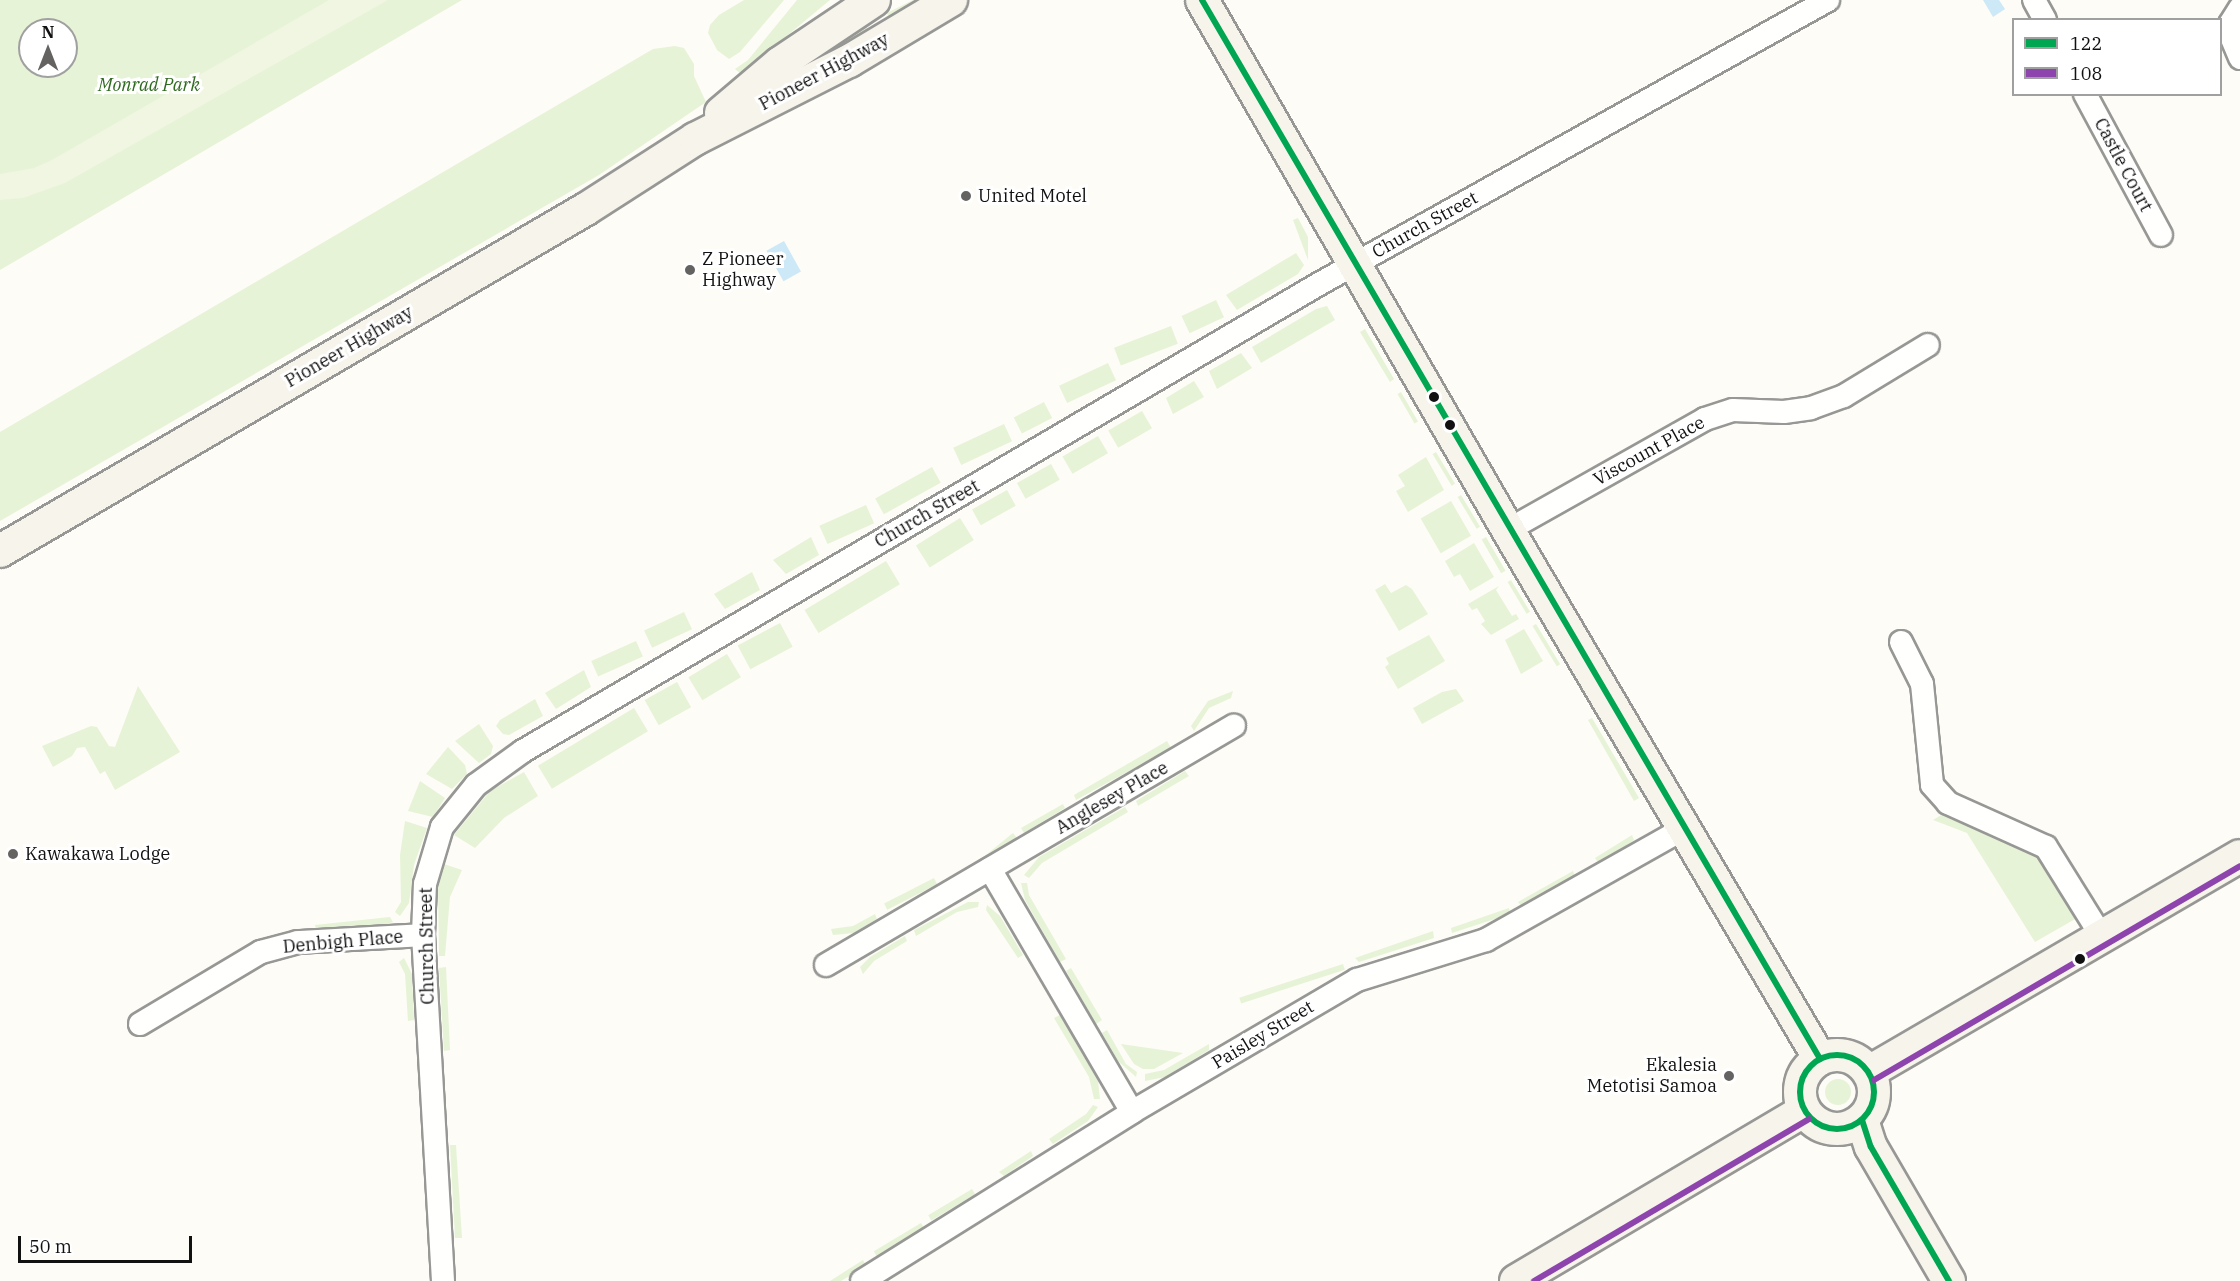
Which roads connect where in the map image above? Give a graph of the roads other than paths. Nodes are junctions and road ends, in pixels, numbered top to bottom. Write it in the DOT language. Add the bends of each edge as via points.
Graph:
graph roads {
  1 [pos="845,0"];
  2 [pos="874,0"];
  3 [pos="951,0"];
  4 [pos="1202,0"];
  5 [pos="1828,0"];
  6 [pos="2034,0"];
  7 [pos="2240,8"];
  8 [pos="2043,18"];
  9 [pos="2240,58"];
  10 [pos="780,63"];
  11 [pos="2086,96"];
  12 [pos="695,139"];
  13 [pos="2161,235"];
  14 [pos="1354,265"];
  15 [pos="1928,345"];
  16 [pos="1508,530"];
  17 [pos="0,551"];
  18 [pos="1901,642"];
  19 [pos="1234,726"];
  20 [pos="1683,829"];
  21 [pos="2240,856"];
  22 [pos="990,869"];
  23 [pos="423,935"];
  24 [pos="2102,937"];
  25 [pos="825,965"];
  26 [pos="140,1024"];
  27 [pos="1820,1059"];
  28 [pos="1869,1072"];
  29 [pos="1804,1111"];
  30 [pos="1132,1112"];
  31 [pos="1862,1120"];
  32 [pos="443,1281"];
  33 [pos="862,1281"];
  34 [pos="1515,1281"];
  35 [pos="1949,1281"];
  1 -- 10 [label="main road"];
  2 -- 10 [label="main road, Pioneer Highway"];
  3 -- 12 [label="main road, Pioneer Highway" via="849,61"];
  4 -- 14 [label="main road"];
  5 -- 14 [label="street, Church Street"];
  6 -- 8 [label="street"];
  7 -- 9 [label="street" via="2230,24"];
  10 -- 12 [label="main road, Pioneer Highway"];
  11 -- 13 [label="street, Castle Court"];
  12 -- 17 [label="main road, Pioneer Highway" via="586,209"];
  14 -- 16 [label="main road"];
  14 -- 23 [label="street, Church Street" via="495,770 442,827 425,884"];
  15 -- 16 [label="street, Viscount Place" via="1844,396 1811,408 1784,412 1733,410 1705,419"];
  16 -- 20 [label="main road"];
  18 -- 24 [label="street" via="1922,684 1932,784 1948,803 2046,846"];
  19 -- 22 [label="street, Anglesey Place"];
  20 -- 27 [label="main road"];
  20 -- 30 [label="street, Paisley Street" via="1497,935 1357,980"];
  21 -- 24 [label="main road"];
  22 -- 25 [label="street, Anglesey Place"];
  22 -- 30 [label="street"];
  23 -- 26 [label="street, Denbigh Place" via="298,942 261,952"];
  23 -- 32 [label="street, Church Street"];
  24 -- 28 [label="main road"];
  27 -- 28 [label="main road" via="1842,1055"];
  27 -- 29 [label="main road" via="1801,1081"];
  28 -- 31 [label="main road" via="1873,1102"];
  29 -- 31 [label="main road" via="1831,1129 1853,1126"];
  29 -- 34 [label="main road"];
  30 -- 33 [label="street, Paisley Street"];
  31 -- 35 [label="main road" via="1871,1147"];
}
